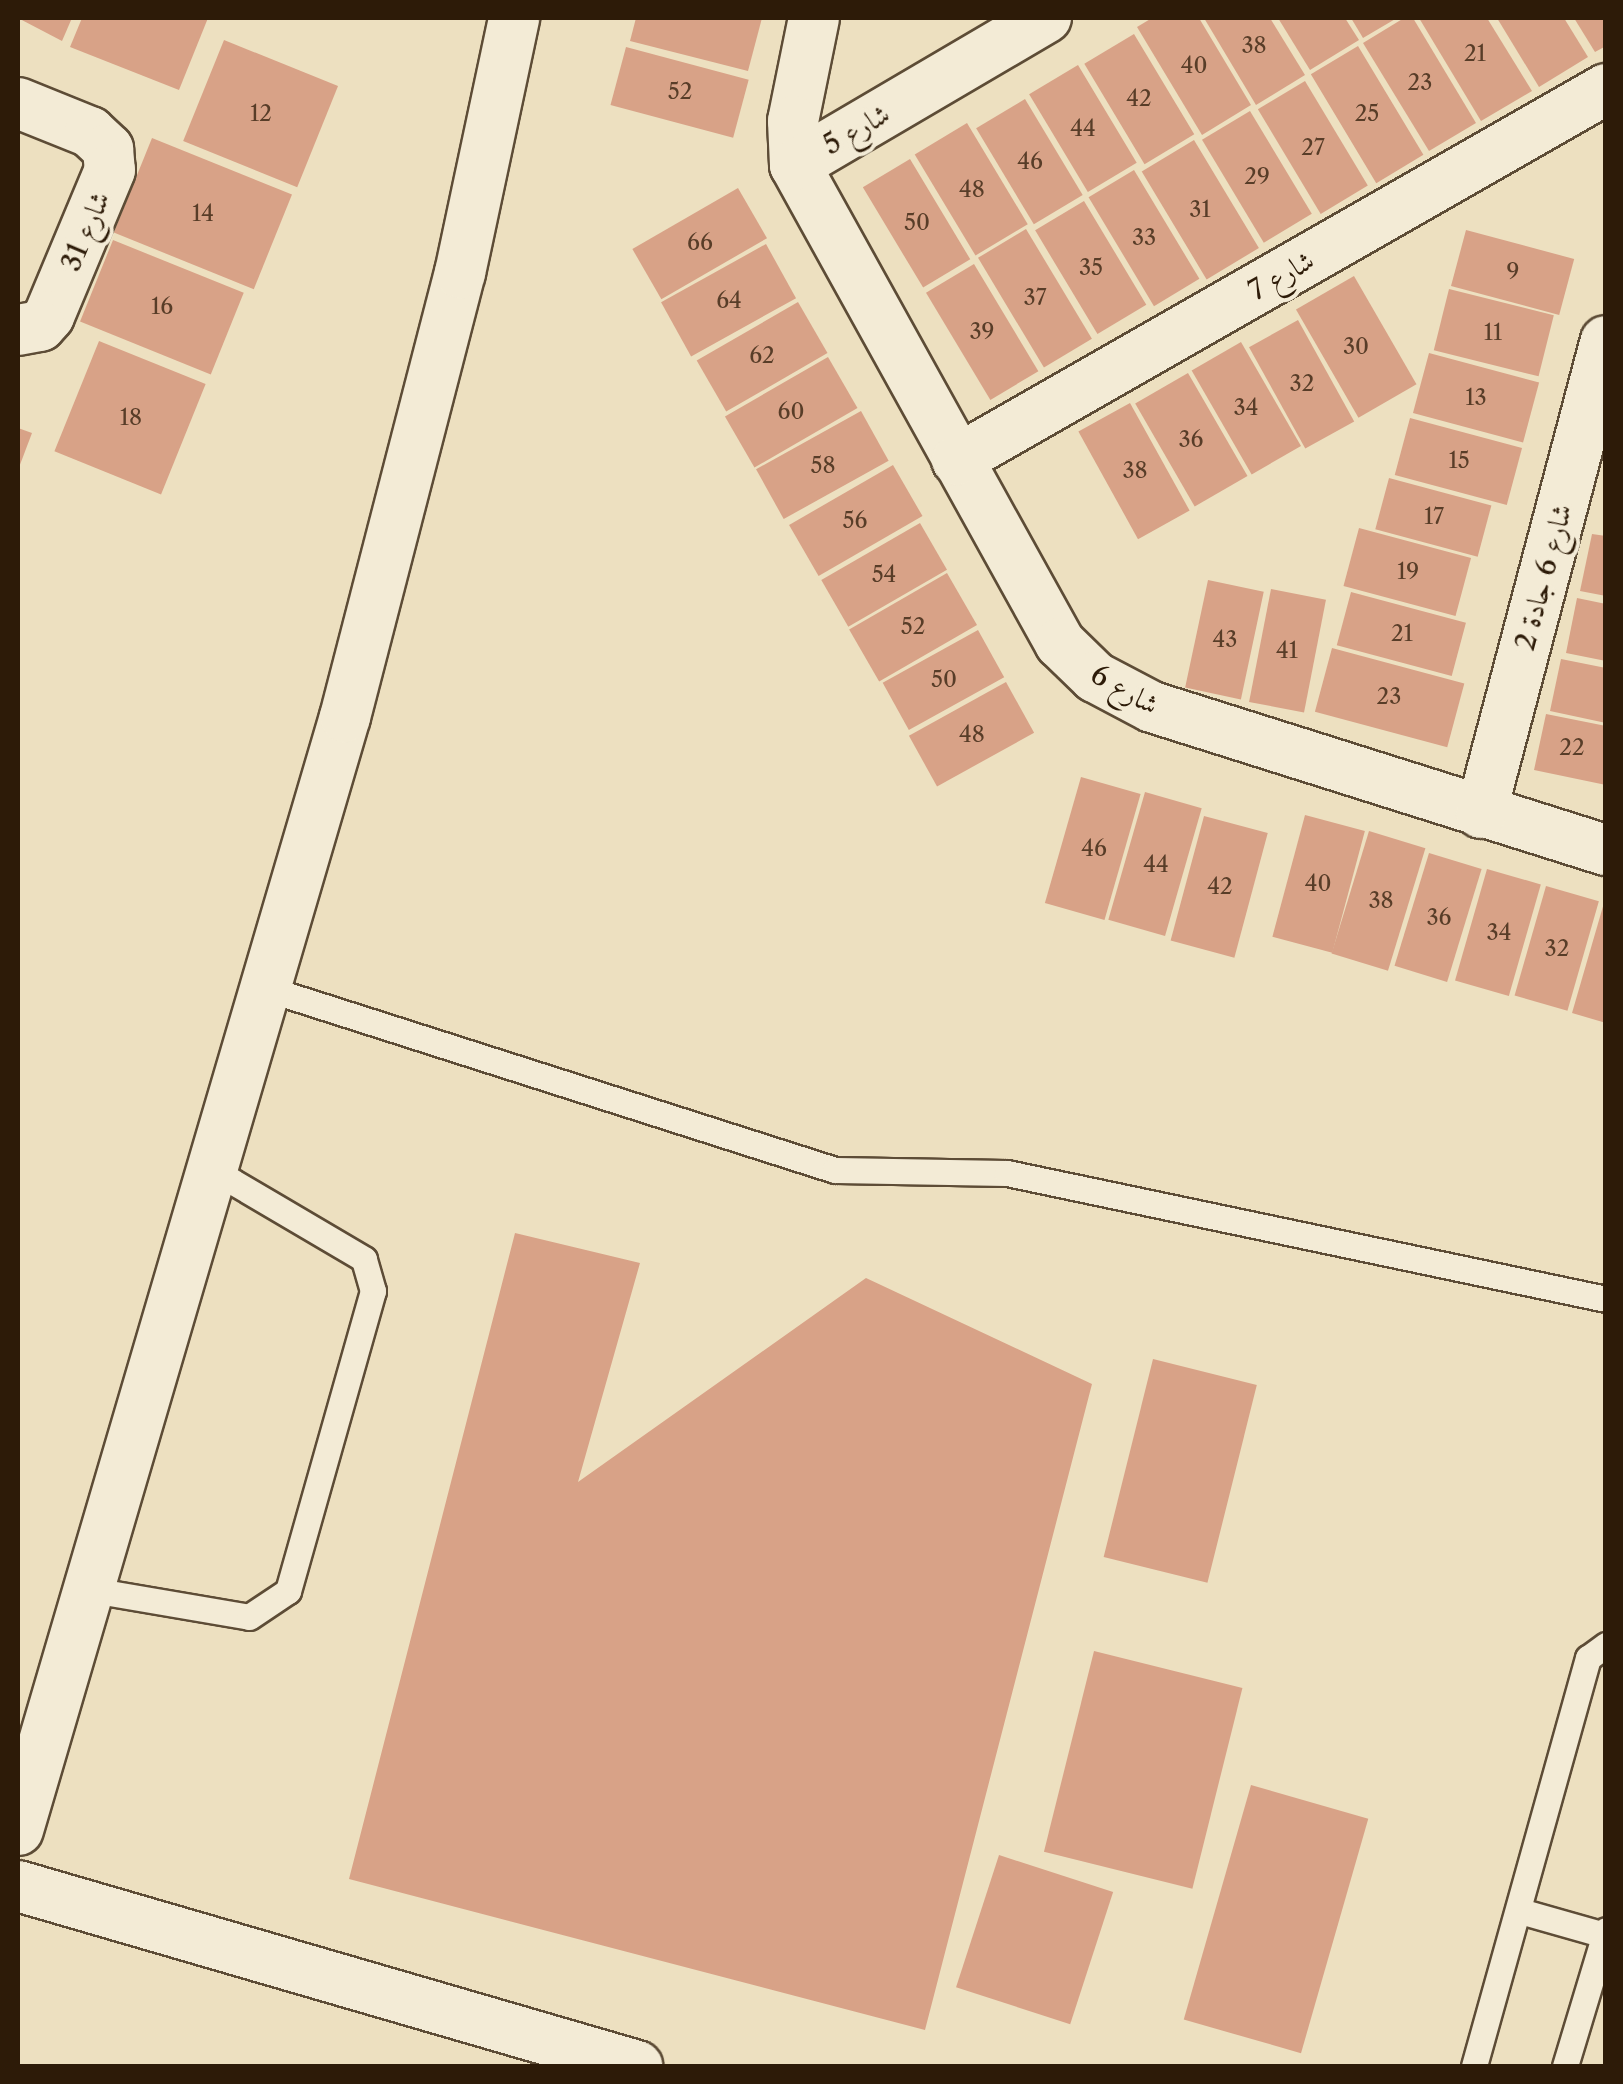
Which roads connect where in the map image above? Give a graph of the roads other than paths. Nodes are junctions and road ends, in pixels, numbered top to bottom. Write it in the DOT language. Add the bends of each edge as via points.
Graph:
graph roads {
  1 [pos="514,18"];
  2 [pos="814,18"];
  3 [pos="1046,18"];
  4 [pos="1606,89"];
  5 [pos="18,104"];
  6 [pos="795,165"];
  7 [pos="18,330"];
  8 [pos="1606,341"];
  9 [pos="956,460"];
  10 [pos="1481,813"];
  11 [pos="1606,850"];
  12 [pos="265,988"];
  13 [pos="212,1169"];
  14 [pos="1606,1299"];
  15 [pos="86,1589"];
  16 [pos="1606,1645"];
  17 [pos="18,1830"];
  18 [pos="18,1886"];
  19 [pos="1520,1910"];
  20 [pos="1605,1933"];
  21 [pos="637,2066"];
  22 [pos="1474,2066"];
  23 [pos="1565,2066"];
  1 -- 12 [label="street" via="460,273 345,717"];
  2 -- 6 [label="street, شارع 5" via="794,120"];
  3 -- 6 [label="street, شارع 5"];
  4 -- 9 [label="street, شارع 7"];
  5 -- 7 [label="street, شارع 31" via="90,132 108,149 110,170 49,316 40,326"];
  6 -- 9 [label="street, شارع 6"];
  8 -- 10 [label="street, شارع 6 جادة 2"];
  9 -- 10 [label="street, شارع 6" via="1060,643 1094,677 1152,707"];
  10 -- 11 [label="street, شارع 6"];
  12 -- 13 [label="street"];
  12 -- 14 [label="lane" via="835,1170 1007,1173"];
  13 -- 15 [label="street"];
  13 -- 15 [label="lane" via="364,1260 372,1291 288,1592 248,1617"];
  15 -- 17 [label="street"];
  16 -- 19 [label="lane" via="1588,1658"];
  18 -- 21 [label="street"];
  19 -- 20 [label="lane"];
  19 -- 22 [label="lane"];
  20 -- 23 [label="lane"];
}
